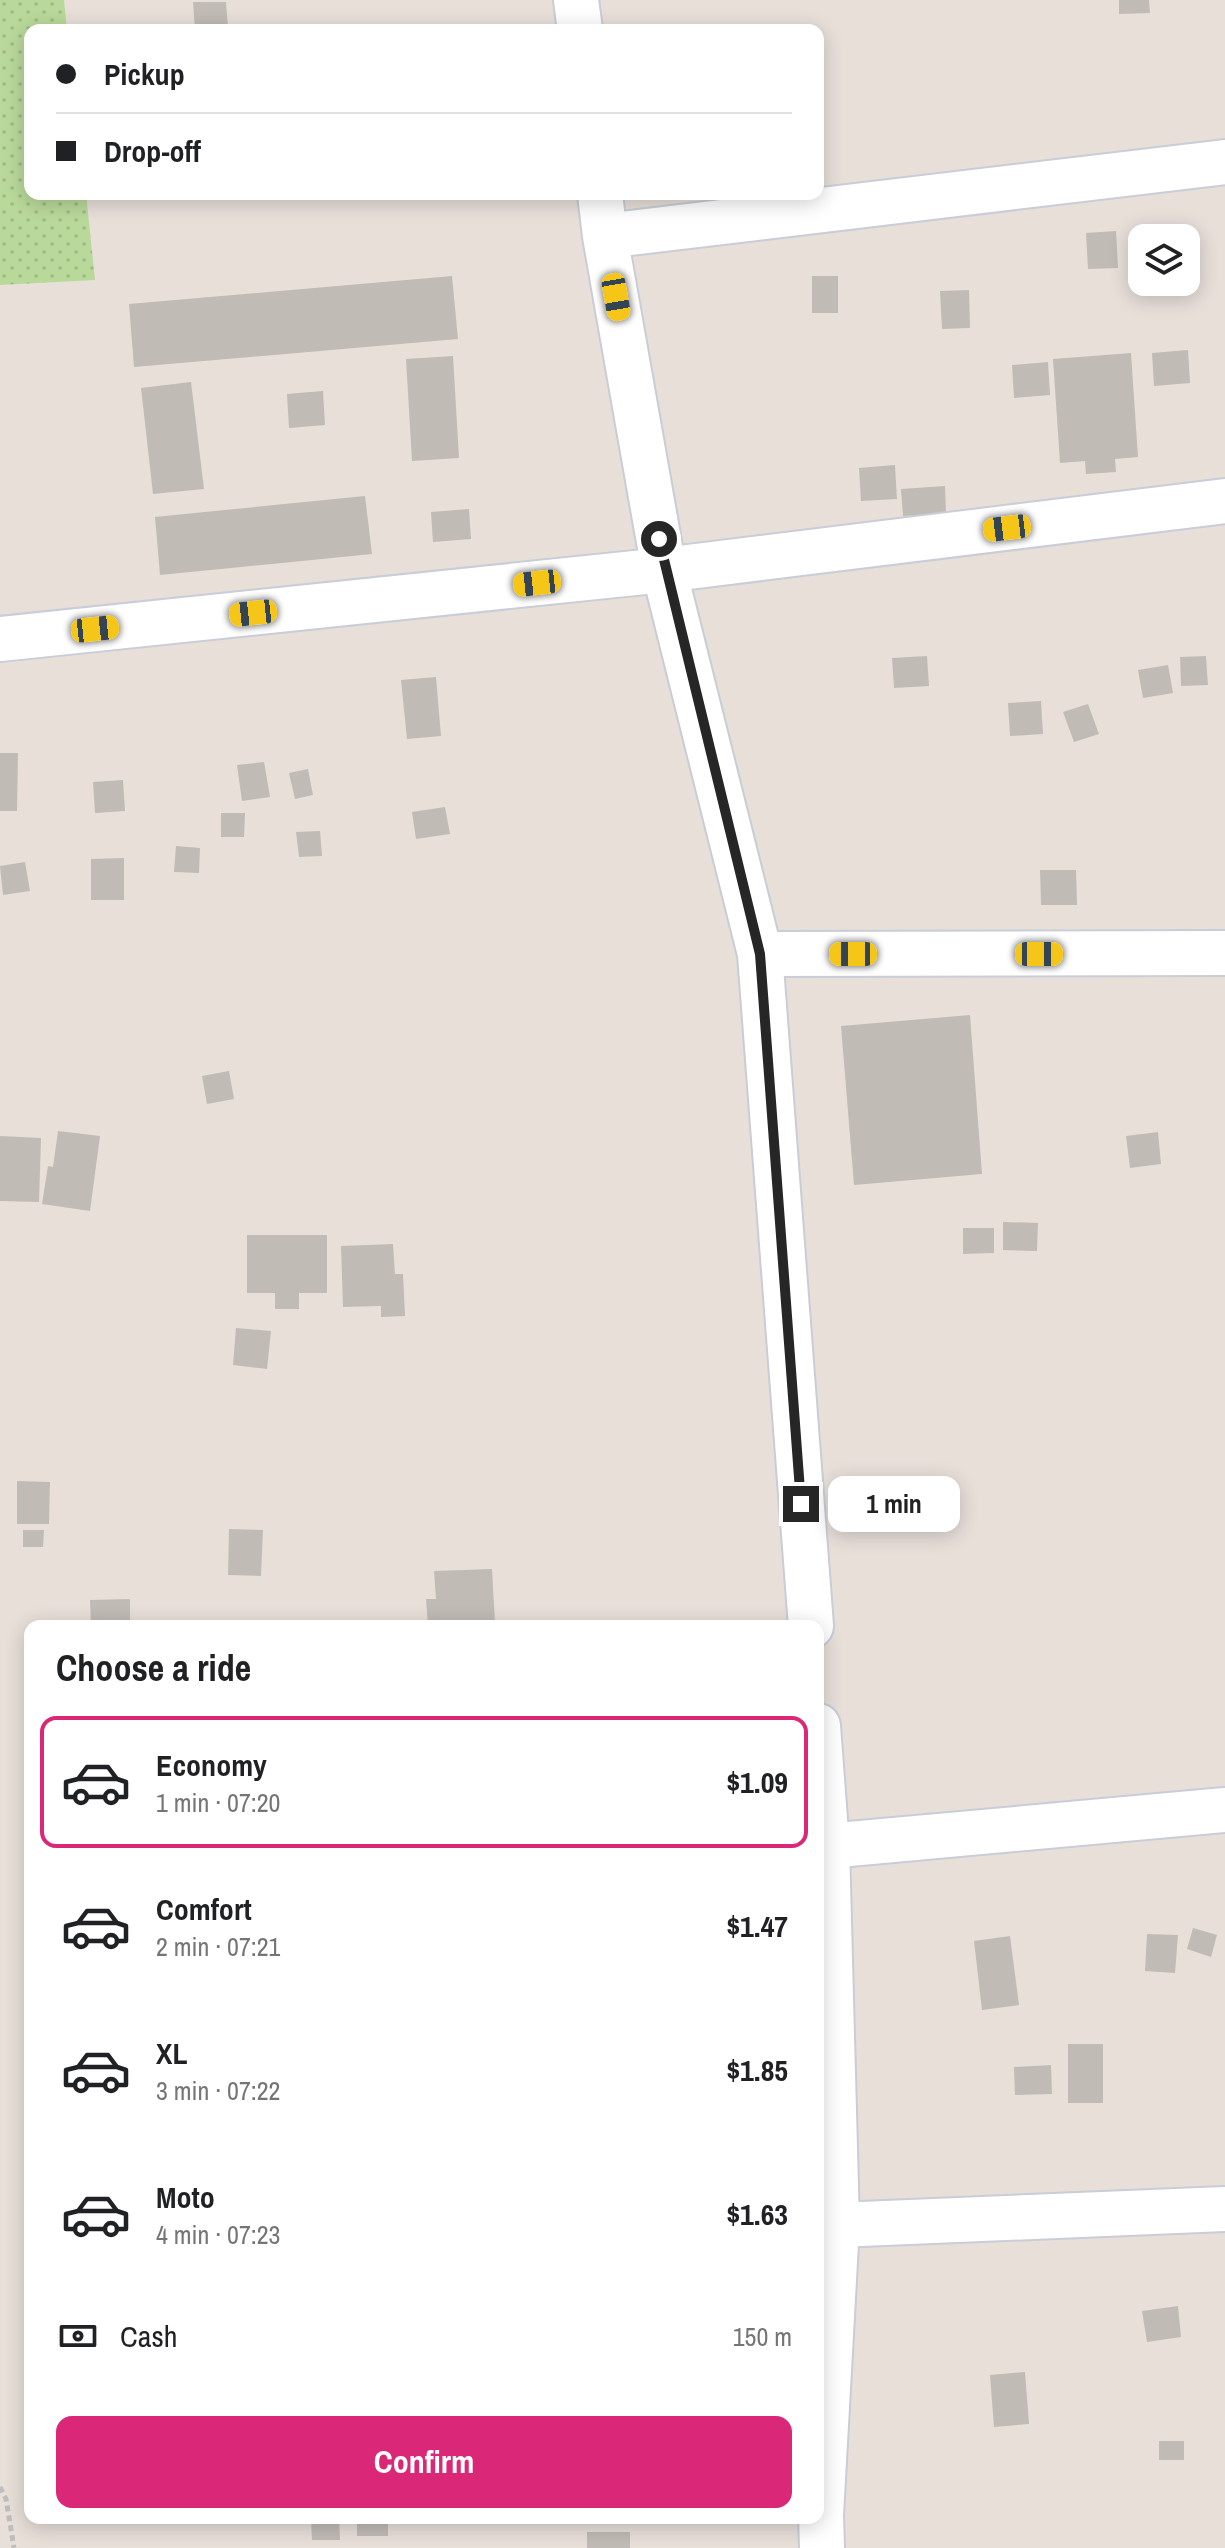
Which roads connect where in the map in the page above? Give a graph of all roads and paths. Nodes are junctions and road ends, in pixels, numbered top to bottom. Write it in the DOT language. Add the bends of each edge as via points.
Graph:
graph roads {
  1 [pos="576,0"];
  2 [pos="579,24"];
  3 [pos="1225,162"];
  4 [pos="601,200"];
  5 [pos="605,236"];
  6 [pos="1225,501"];
  7 [pos="664,570"];
  8 [pos="0,639"];
  9 [pos="1225,953"];
  10 [pos="760,954"];
  11 [pos="811,1620"];
  12 [pos="824,1806"];
  13 [pos="1225,1810"];
  14 [pos="827,1846"];
  15 [pos="1225,2209"];
  16 [pos="837,2225"];
  17 [pos="824,2461"];
  18 [pos="0,2487"];
  19 [pos="821,2524"];
  20 [pos="14,2548"];
  21 [pos="822,2548"];
  1 -- 2 [label="street"];
  3 -- 5 [label="street"];
  4 -- 5 [label="street"];
  5 -- 7 [label="street"];
  6 -- 7 [label="street"];
  7 -- 8 [label="street"];
  7 -- 10 [label="street"];
  9 -- 10 [label="street"];
  10 -- 11 [label="street"];
  12 -- 14 [label="street"];
  13 -- 14 [label="street"];
  14 -- 16 [label="street"];
  15 -- 16 [label="street"];
  16 -- 17 [label="street"];
  18 -- 20 [label="path"];
  19 -- 21 [label="street"];
}
